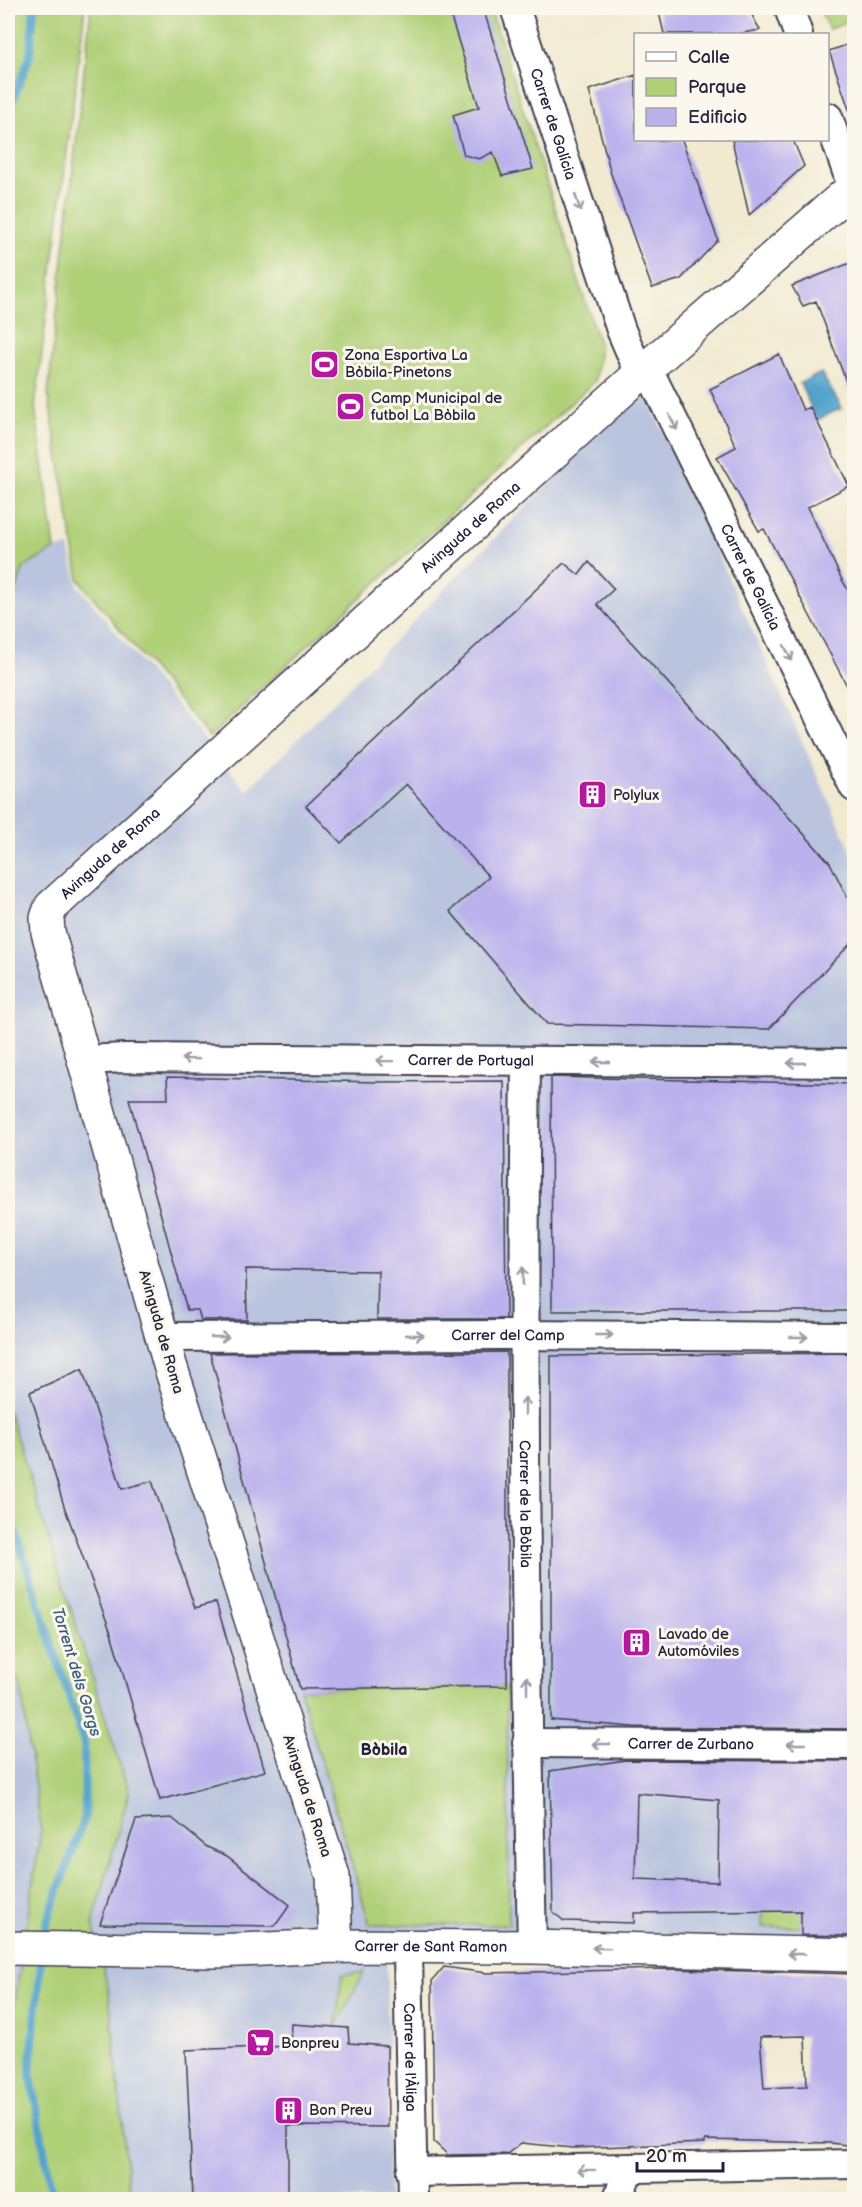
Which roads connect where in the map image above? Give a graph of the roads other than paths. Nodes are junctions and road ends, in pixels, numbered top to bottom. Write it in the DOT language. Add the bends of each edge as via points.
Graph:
graph roads {
  1 [pos="515,8"];
  2 [pos="789,8"];
  3 [pos="798,33"];
  4 [pos="829,120"];
  5 [pos="854,189"];
  6 [pos="644,372"];
  7 [pos="855,787"];
  8 [pos="85,1060"];
  9 [pos="526,1062"];
  10 [pos="855,1063"];
  11 [pos="524,1335"];
  12 [pos="162,1337"];
  13 [pos="855,1337"];
  14 [pos="527,1743"];
  15 [pos="855,1744"];
  16 [pos="336,1936"];
  17 [pos="401,1946"];
  18 [pos="532,1947"];
  19 [pos="16,1948"];
  20 [pos="855,1955"];
  21 [pos="855,2164"];
  22 [pos="629,2169"];
  23 [pos="412,2186"];
  24 [pos="617,2199"];
  1 -- 6 [label="street, Carrer de Galícia, one-way" via="621,330"];
  2 -- 3 [label="street"];
  4 -- 5 [label="street"];
  5 -- 6 [label="street, Avinguda de Roma"];
  6 -- 7 [label="street, Carrer de Galícia, one-way"];
  6 -- 8 [label="street, Avinguda de Roma" via="51,907 48,932"];
  9 -- 8 [label="street, Carrer de Portugal, one-way"];
  8 -- 12 [label="street, Avinguda de Roma"];
  10 -- 9 [label="street, Carrer de Portugal, one-way"];
  11 -- 9 [label="street, Carrer de la Bòbila, one-way"];
  12 -- 11 [label="street, Carrer del Camp, one-way"];
  11 -- 13 [label="street, Carrer del Camp, one-way"];
  14 -- 11 [label="street, Carrer de la Bòbila, one-way"];
  12 -- 16 [label="street, Avinguda de Roma" via="333,1876"];
  15 -- 14 [label="street, Carrer de Zurbano, one-way"];
  14 -- 18 [label="street, Carrer de la Bòbila"];
  16 -- 17 [label="street, Carrer de Sant Ramon"];
  16 -- 19 [label="street, Carrer de Sant Ramon" via="214,1951"];
  17 -- 18 [label="street, Carrer de Sant Ramon"];
  17 -- 23 [label="street, Carrer de l'Àliga" via="408,1954"];
  20 -- 18 [label="street, Carrer de Sant Ramon, one-way"];
  21 -- 22 [label="street, Carrer de l'Àliga"];
  22 -- 23 [label="street, Carrer de l'Àliga, one-way"];
  22 -- 24 [label="street"];
}
